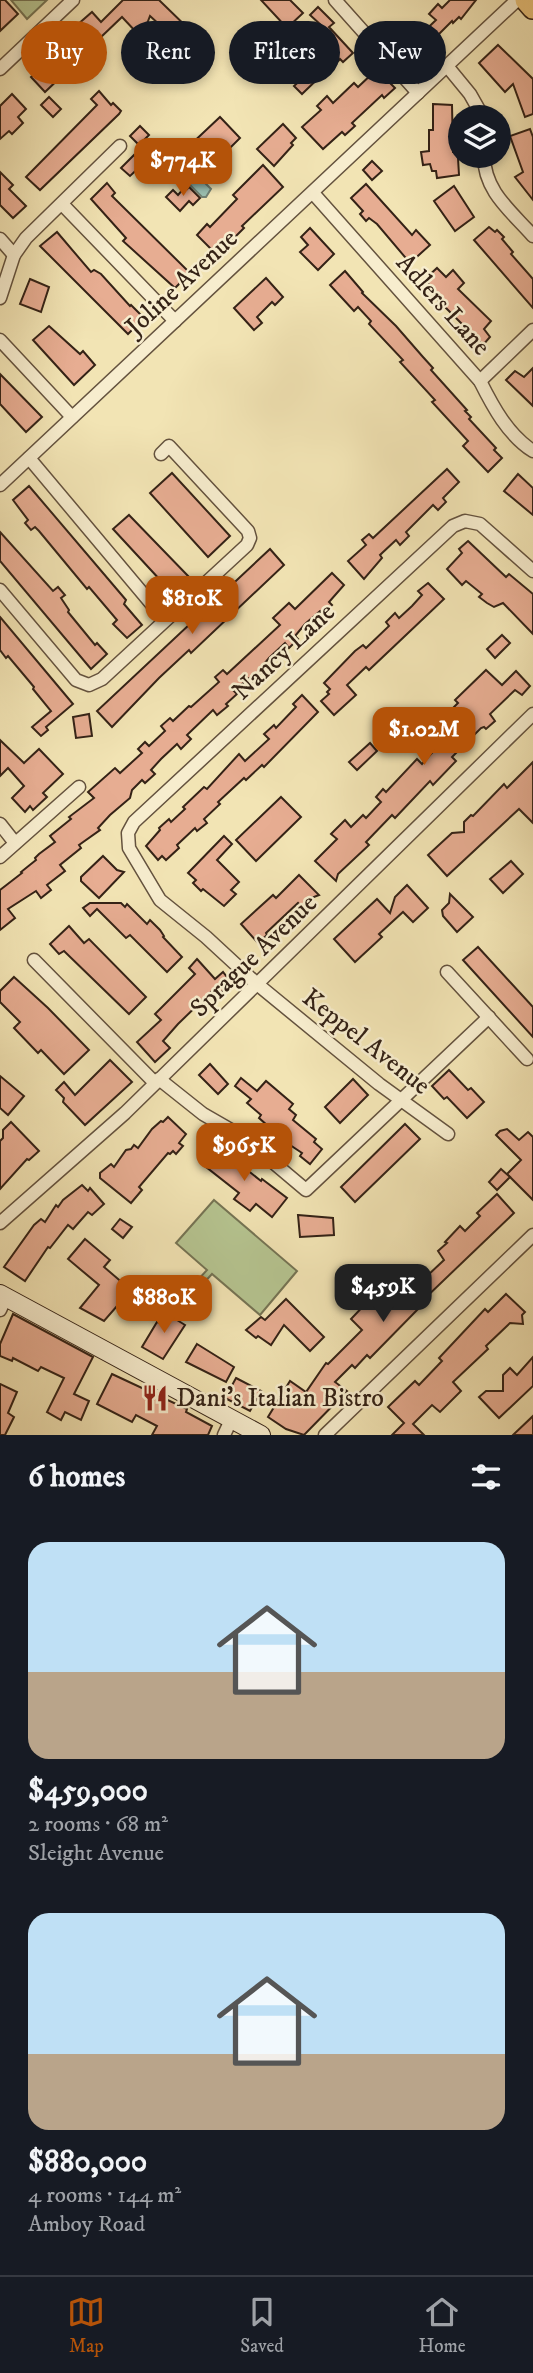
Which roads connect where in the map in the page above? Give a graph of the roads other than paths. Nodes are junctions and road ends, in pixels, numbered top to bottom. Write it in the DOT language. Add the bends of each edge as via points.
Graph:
graph roads {
  1 [pos="73,0"];
  2 [pos="335,0"];
  3 [pos="517,0"];
  4 [pos="526,0"];
  5 [pos="533,8"];
  6 [pos="447,66"];
  7 [pos="0,69"];
  8 [pos="418,93"];
  9 [pos="476,105"];
  10 [pos="120,146"];
  11 [pos="484,168"];
  12 [pos="313,193"];
  13 [pos="62,204"];
  14 [pos="533,236"];
  15 [pos="0,239"];
  16 [pos="15,255"];
  17 [pos="0,298"];
  18 [pos="175,321"];
  19 [pos="533,330"];
  20 [pos="0,340"];
  21 [pos="480,381"];
  22 [pos="72,417"];
  23 [pos="533,451"];
  24 [pos="161,454"];
  25 [pos="29,458"];
  26 [pos="0,485"];
  27 [pos="533,571"];
  28 [pos="0,590"];
  29 [pos="165,620"];
  30 [pos="533,714"];
  31 [pos="79,787"];
  32 [pos="0,824"];
  33 [pos="15,843"];
  34 [pos="0,858"];
  35 [pos="156,897"];
  36 [pos="34,960"];
  37 [pos="447,972"];
  38 [pos="257,984"];
  39 [pos="489,1017"];
  40 [pos="527,1059"];
  41 [pos="157,1081"];
  42 [pos="400,1099"];
  43 [pos="448,1135"];
  44 [pos="0,1223"];
  45 [pos="533,1236"];
  46 [pos="2,1300"];
  47 [pos="228,1427"];
  48 [pos="261,1435"];
  49 [pos="325,1435"];
  1 -- 7 [label="street"];
  2 -- 8 [label="street"];
  3 -- 6 [label="street, Joline Avenue"];
  4 -- 5 [label="main road"];
  6 -- 8 [label="street, Joline Avenue"];
  6 -- 9 [label="street"];
  8 -- 12 [label="street, Joline Avenue"];
  10 -- 13 [label="street"];
  11 -- 14 [label="street" via="490,188"];
  12 -- 18 [label="street, Joline Avenue"];
  12 -- 21 [label="street, Adlers Lane"];
  13 -- 16 [label="street"];
  13 -- 18 [label="street"];
  15 -- 16 [label="street"];
  16 -- 17 [label="street"];
  18 -- 22 [label="street, Joline Avenue"];
  19 -- 21 [label="street"];
  20 -- 22 [label="street"];
  21 -- 23 [label="street, Adlers Lane" via="499,416"];
  22 -- 25 [label="street, Joline Avenue"];
  24 -- 29 [label="street" via="169,446 250,538"];
  25 -- 26 [label="street, Joline Avenue"];
  25 -- 29 [label="street"];
  27 -- 35 [label="street, Nancy Lane" via="480,524 465,521 450,528 131,825 129,848"];
  28 -- 29 [label="street" via="76,680 89,685 102,679"];
  30 -- 38 [label="street, Sprague Avenue"];
  31 -- 33 [label="street"];
  32 -- 33 [label="street"];
  33 -- 34 [label="street"];
  35 -- 38 [label="street, Keppel Avenue"];
  36 -- 41 [label="street"];
  37 -- 39 [label="street"];
  38 -- 41 [label="street, Sprague Avenue"];
  38 -- 42 [label="street, Keppel Avenue"];
  39 -- 40 [label="street"];
  39 -- 42 [label="street"];
  41 -- 42 [label="street" via="243,1137 306,1189"];
  41 -- 44 [label="street, Sprague Avenue"];
  42 -- 43 [label="street, Keppel Avenue"];
  45 -- 49 [label="street"];
  46 -- 47 [label="main road"];
  47 -- 48 [label="main road"];
}
